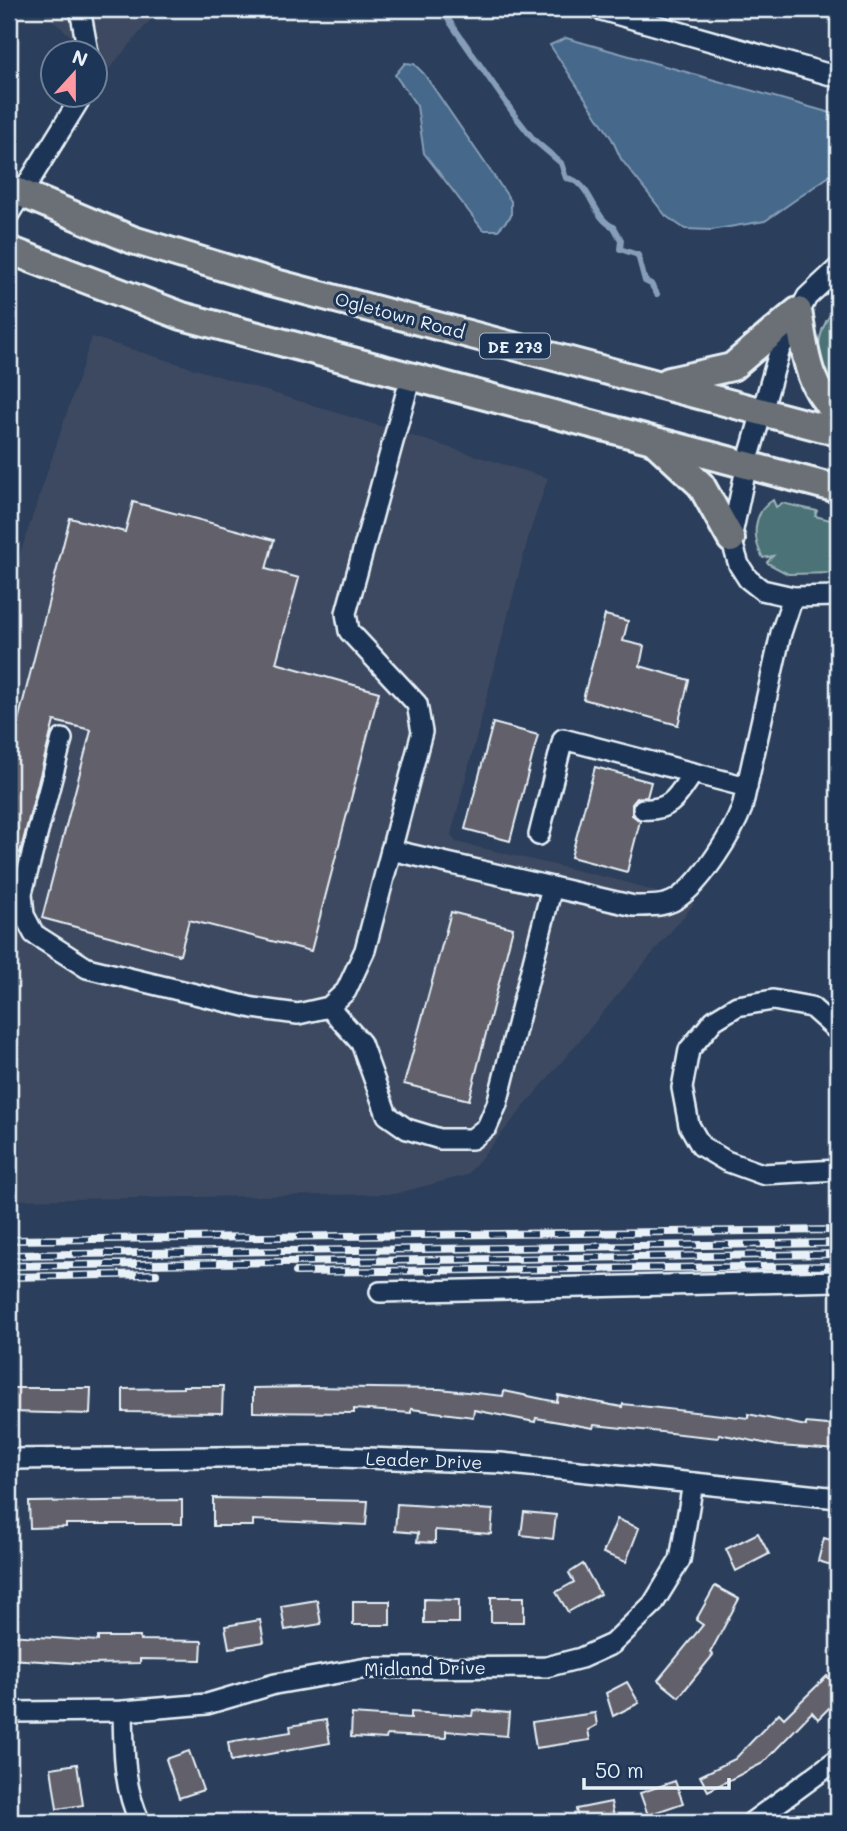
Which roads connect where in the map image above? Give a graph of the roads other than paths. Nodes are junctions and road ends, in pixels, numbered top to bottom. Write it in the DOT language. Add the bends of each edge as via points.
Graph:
graph roads {
  1 [pos="80,9"];
  2 [pos="598,9"];
  3 [pos="85,38"];
  4 [pos="838,77"];
  5 [pos="74,108"];
  6 [pos="13,199"];
  7 [pos="9,250"];
  8 [pos="838,268"];
  9 [pos="798,311"];
  10 [pos="411,376"];
  11 [pos="658,383"];
  12 [pos="762,410"];
  13 [pos="838,413"];
  14 [pos="838,432"];
  15 [pos="651,438"];
  16 [pos="747,464"];
  17 [pos="838,489"];
  18 [pos="731,539"];
  19 [pos="838,596"];
  20 [pos="793,597"];
  21 [pos="62,739"];
  22 [pos="693,773"];
  23 [pos="747,787"];
  24 [pos="643,810"];
  25 [pos="539,835"];
  26 [pos="391,850"];
  27 [pos="552,887"];
  28 [pos="328,1007"];
  29 [pos="838,1031"];
  30 [pos="838,1170"];
  31 [pos="838,1281"];
  32 [pos="380,1292"];
  33 [pos="9,1459"];
  34 [pos="693,1483"];
  35 [pos="838,1497"];
  36 [pos="122,1711"];
  37 [pos="9,1712"];
  38 [pos="838,1759"];
  39 [pos="140,1822"];
  40 [pos="752,1822"];
  1 -- 3 [label="street"];
  2 -- 4 [label="street"];
  5 -- 6 [label="street"];
  6 -- 11 [label="main road, Ogletown Road / DE 273" via="268,281"];
  7 -- 10 [label="main road" via="182,316"];
  8 -- 9 [label="street" via="818,284"];
  9 -- 11 [label="main road" via="732,367"];
  9 -- 12 [label="street" via="779,349"];
  9 -- 13 [label="main road" via="813,382"];
  10 -- 15 [label="main road"];
  10 -- 26 [label="street" via="346,613 349,632 417,704 422,732"];
  11 -- 12 [label="main road, Ogletown Road / DE 273"];
  12 -- 14 [label="main road, Ogletown Road / DE 273"];
  12 -- 16 [label="street"];
  15 -- 16 [label="main road"];
  15 -- 18 [label="main road" via="701,485"];
  16 -- 17 [label="main road"];
  16 -- 18 [label="street"];
  18 -- 20 [label="street" via="748,579 762,590"];
  19 -- 20 [label="street"];
  20 -- 23 [label="street"];
  21 -- 28 [label="street" via="22,893 24,915 33,934 87,968 253,1008 298,1014"];
  22 -- 23 [label="street"];
  22 -- 24 [label="street" via="675,799 660,810"];
  22 -- 25 [label="street" via="563,739"];
  23 -- 27 [label="street" via="732,833 682,896 659,906 634,906"];
  26 -- 27 [label="street"];
  26 -- 28 [label="street" via="365,950 346,991"];
  27 -- 28 [label="street" via="498,1104 487,1127 472,1139 440,1139 407,1129 387,1115 361,1042"];
  29 -- 30 [label="street" via="811,1007 773,1000 737,1006 715,1020 689,1050 682,1088 689,1125 701,1146 726,1161 762,1174"];
  31 -- 32 [label="street"];
  33 -- 34 [label="street, Leader Drive" via="314,1456 501,1463"];
  34 -- 35 [label="street, Leader Drive"];
  34 -- 36 [label="street, Midland Drive" via="680,1560 653,1604 612,1644 581,1658 546,1667 367,1668 275,1684 207,1704"];
  36 -- 37 [label="street, Midland Drive"];
  36 -- 39 [label="street" via="124,1766 130,1803"];
  38 -- 40 [label="street"];
}
